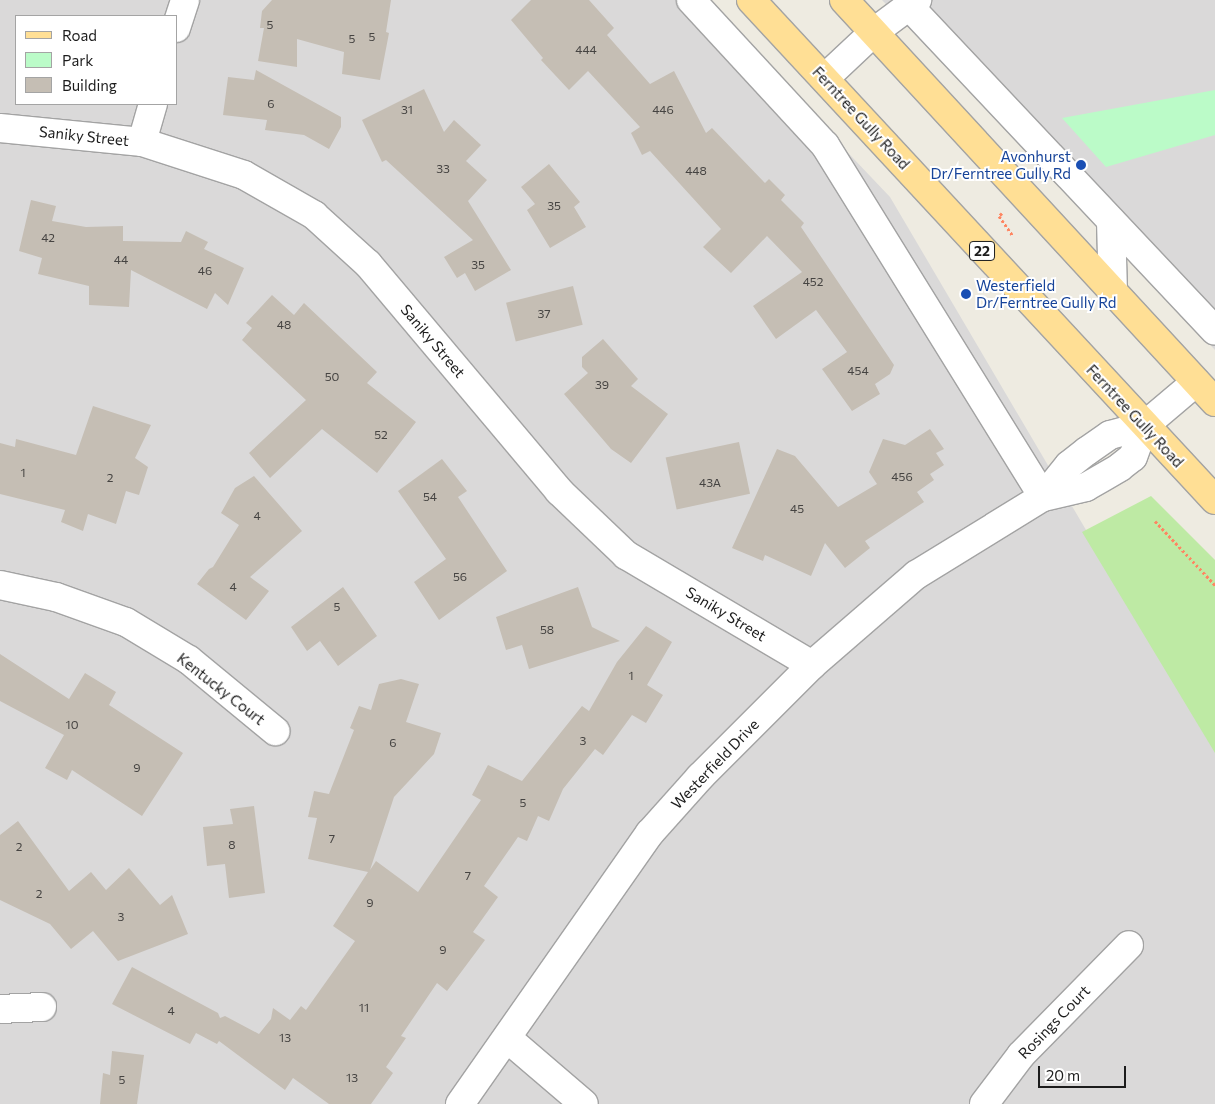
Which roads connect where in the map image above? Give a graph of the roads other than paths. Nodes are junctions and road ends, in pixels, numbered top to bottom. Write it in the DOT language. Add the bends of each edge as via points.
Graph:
graph roads {
  1 [pos="185,0"];
  2 [pos="691,0"];
  3 [pos="751,0"];
  4 [pos="844,0"];
  5 [pos="913,3"];
  6 [pos="178,22"];
  7 [pos="874,32"];
  8 [pos="825,78"];
  9 [pos="153,105"];
  10 [pos="0,128"];
  11 [pos="142,142"];
  12 [pos="1111,221"];
  13 [pos="1113,293"];
  14 [pos="1215,331"];
  15 [pos="1196,382"];
  16 [pos="1215,402"];
  17 [pos="1144,426"];
  18 [pos="1043,497"];
  19 [pos="1215,500"];
  20 [pos="0,585"];
  21 [pos="812,665"];
  22 [pos="275,732"];
  23 [pos="1129,945"];
  24 [pos="42,1007"];
  25 [pos="0,1009"];
  26 [pos="507,1038"];
  27 [pos="460,1104"];
  28 [pos="584,1104"];
  29 [pos="984,1104"];
  1 -- 6 [label="street"];
  2 -- 18 [label="street" via="826,145"];
  3 -- 8 [label="main road, Ferntree Gully Road / 22"];
  4 -- 7 [label="main road"];
  5 -- 7 [label="street"];
  5 -- 12 [label="street"];
  7 -- 8 [label="street"];
  7 -- 13 [label="main road"];
  8 -- 17 [label="main road, Ferntree Gully Road / 22"];
  9 -- 11 [label="street"];
  10 -- 11 [label="street, Saniky Street"];
  11 -- 21 [label="street, Saniky Street" via="244,175 314,215 368,264 559,491 626,555"];
  12 -- 13 [label="street"];
  12 -- 14 [label="street"];
  13 -- 15 [label="main road"];
  15 -- 16 [label="main road"];
  15 -- 17 [label="street, Westerfield Drive"];
  17 -- 18 [label="street, Westerfield Drive" via="1132,457 1120,467 1086,487"];
  17 -- 19 [label="main road, Ferntree Gully Road / 22"];
  18 -- 21 [label="street, Westerfield Drive" via="916,575"];
  20 -- 22 [label="street, Kentucky Court" via="56,597 126,622 189,660"];
  21 -- 26 [label="street, Westerfield Drive" via="700,777 650,833"];
  23 -- 29 [label="street, Rosings Court" via="1021,1055"];
  24 -- 25 [label="street"];
  26 -- 27 [label="street, Westerfield Drive"];
  26 -- 28 [label="street"];
}
